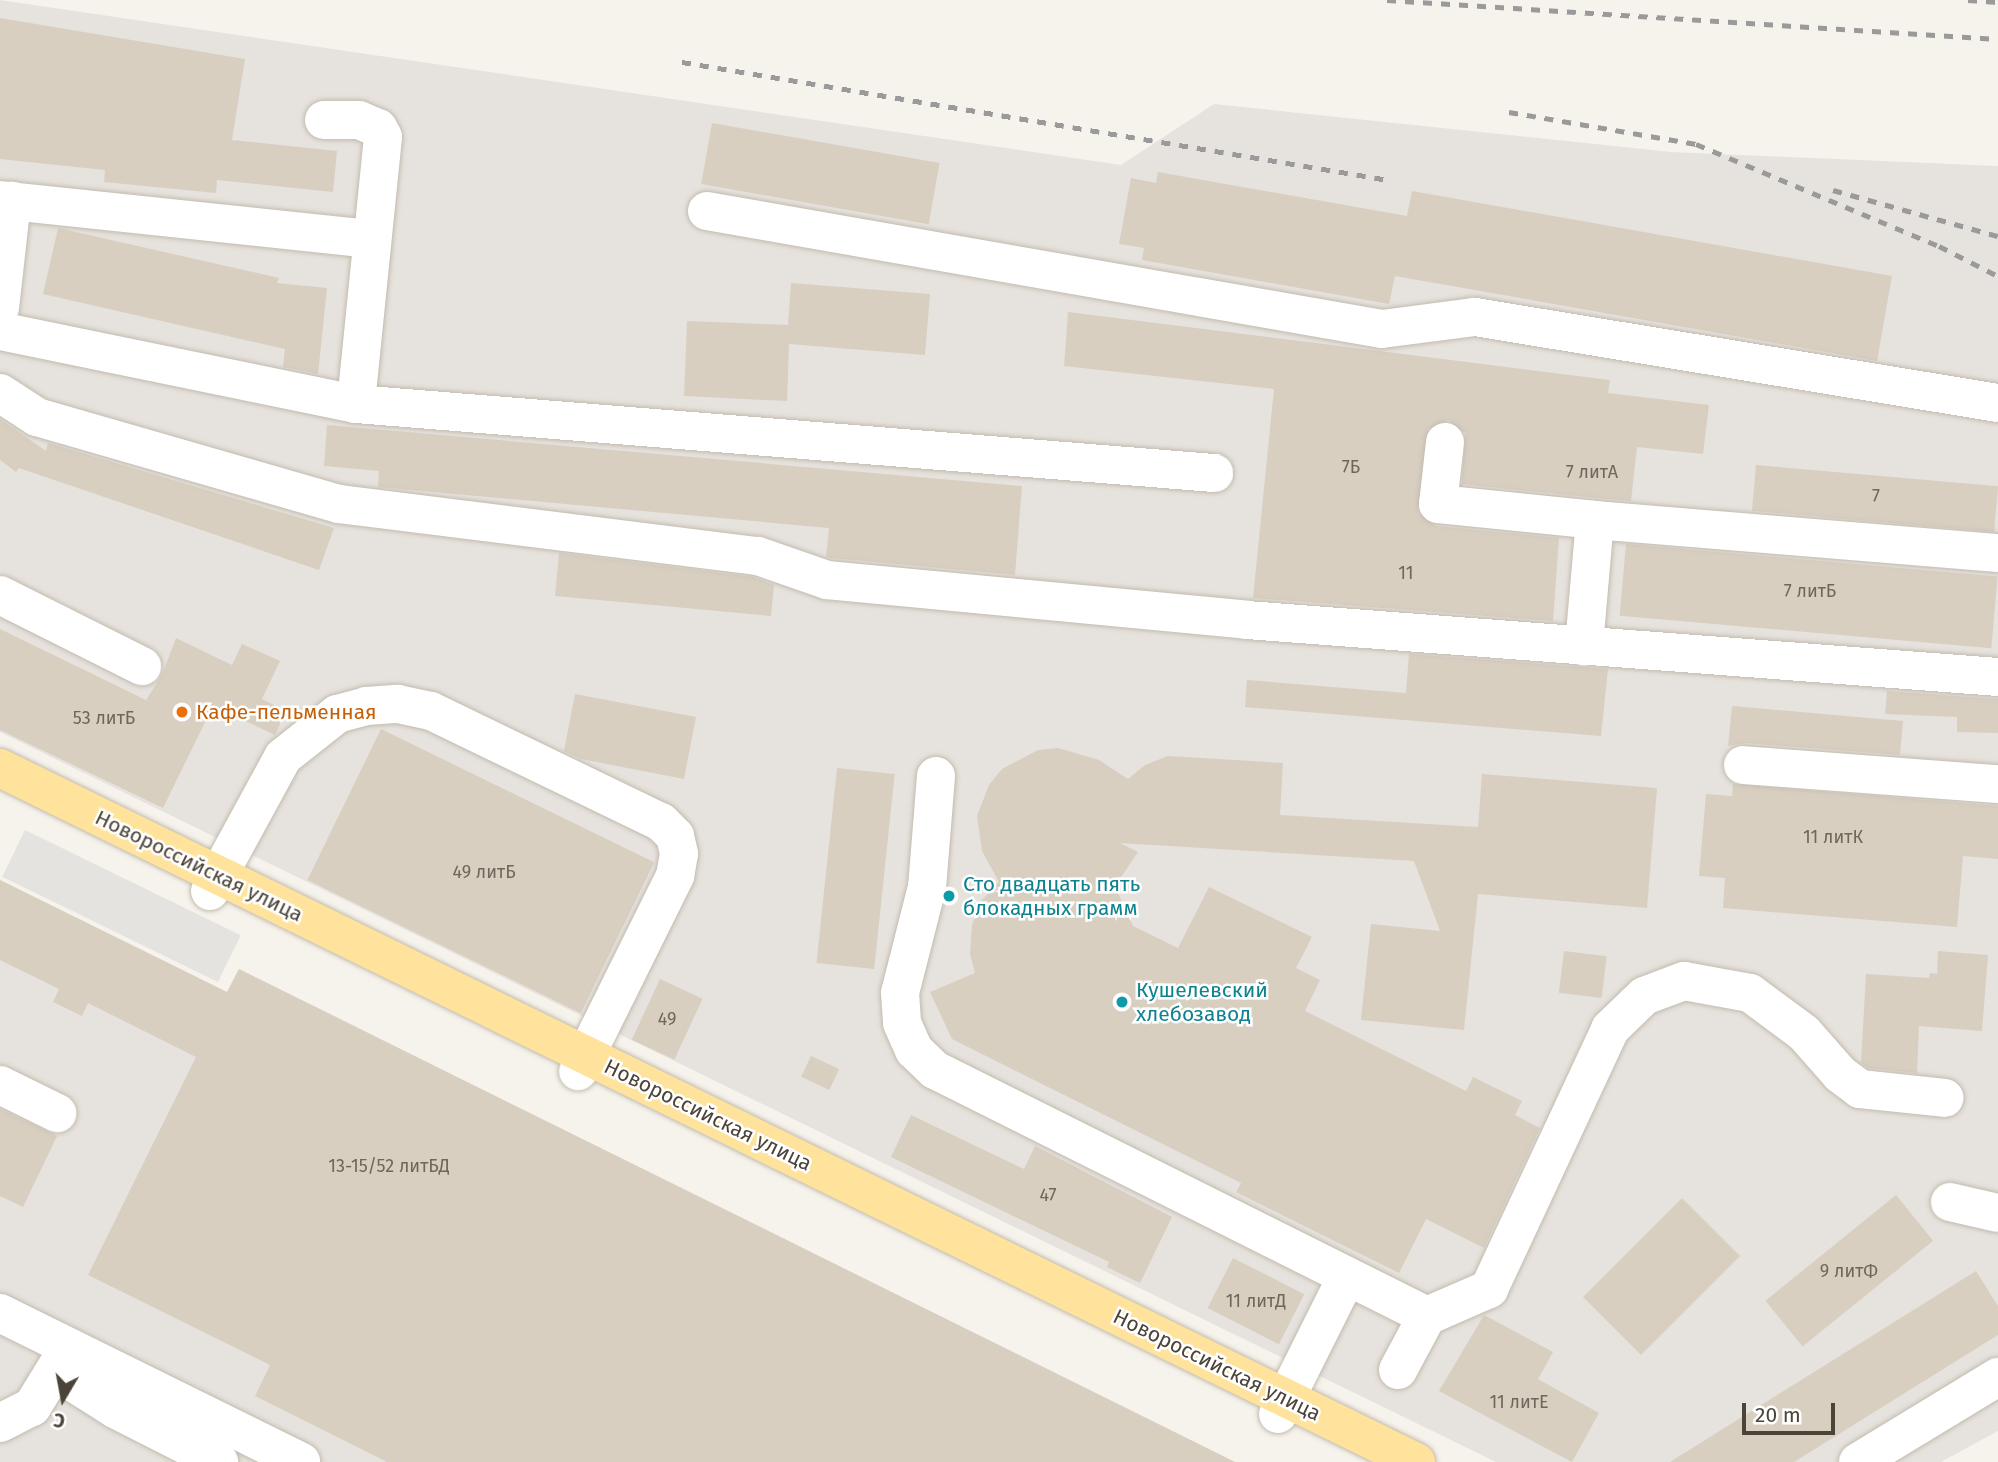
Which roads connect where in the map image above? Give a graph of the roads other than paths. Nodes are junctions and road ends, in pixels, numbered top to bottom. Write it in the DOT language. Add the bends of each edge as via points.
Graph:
graph roads {
  1 [pos="324,120"];
  2 [pos="6,201"];
  3 [pos="707,211"];
  4 [pos="372,239"];
  5 [pos="0,308"];
  6 [pos="0,331"];
  7 [pos="0,393"];
  8 [pos="1998,403"];
  9 [pos="356,404"];
  10 [pos="1445,442"];
  11 [pos="1214,473"];
  12 [pos="1595,520"];
  13 [pos="1998,553"];
  14 [pos="0,595"];
  15 [pos="1584,647"];
  16 [pos="142,666"];
  17 [pos="1998,677"];
  18 [pos="1743,765"];
  19 [pos="0,768"];
  20 [pos="936,776"];
  21 [pos="1998,784"];
  22 [pos="0,788"];
  23 [pos="214,883"];
  24 [pos="582,1063"];
  25 [pos="0,1085"];
  26 [pos="1945,1098"];
  27 [pos="57,1113"];
  28 [pos="1950,1202"];
  29 [pos="1998,1213"];
  30 [pos="1347,1276"];
  31 [pos="0,1313"];
  32 [pos="1427,1316"];
  33 [pos="61,1360"];
  34 [pos="1398,1370"];
  35 [pos="1998,1377"];
  36 [pos="1282,1406"];
  37 [pos="0,1423"];
  38 [pos="219,1462"];
  39 [pos="301,1462"];
  40 [pos="1376,1462"];
  41 [pos="1416,1462"];
  42 [pos="1858,1462"];
  1 -- 4 [label="lane" via="359,120 378,128 383,137"];
  2 -- 4 [label="lane"];
  2 -- 5 [label="lane"];
  3 -- 8 [label="lane" via="1382,329 1475,317"];
  4 -- 9 [label="lane"];
  6 -- 9 [label="lane"];
  7 -- 15 [label="lane" via="37,417 339,504 758,556 827,580"];
  9 -- 11 [label="lane"];
  10 -- 12 [label="lane" via="1438,505"];
  12 -- 13 [label="lane"];
  12 -- 15 [label="lane"];
  14 -- 16 [label="lane"];
  15 -- 17 [label="lane"];
  18 -- 21 [label="lane"];
  19 -- 23 [label="main road, Новороссийская улица"];
  20 -- 30 [label="lane" via="927,887 900,993 902,1023 914,1050 935,1070"];
  22 -- 23 [label="main road, Новороссийская улица"];
  23 -- 24 [label="main road, Новороссийская улица"];
  23 -- 24 [label="lane" via="283,757 337,714 366,706 398,704 431,711 662,822 675,836 679,854 675,876"];
  24 -- 36 [label="main road, Новороссийская улица"];
  25 -- 27 [label="lane"];
  26 -- 32 [label="lane" via="1860,1089 1840,1074 1804,1033 1749,993 1684,981 1644,996 1610,1029 1489,1289"];
  28 -- 29 [label="lane"];
  30 -- 32 [label="lane"];
  30 -- 36 [label="lane"];
  31 -- 33 [label="lane"];
  32 -- 34 [label="lane"];
  33 -- 37 [label="lane" via="32,1407"];
  33 -- 38 [label="lane" via="115,1409"];
  33 -- 39 [label="lane"];
  35 -- 42 [label="lane"];
  36 -- 40 [label="main road, Новороссийская улица"];
  36 -- 41 [label="main road, Новороссийская улица"];
}
